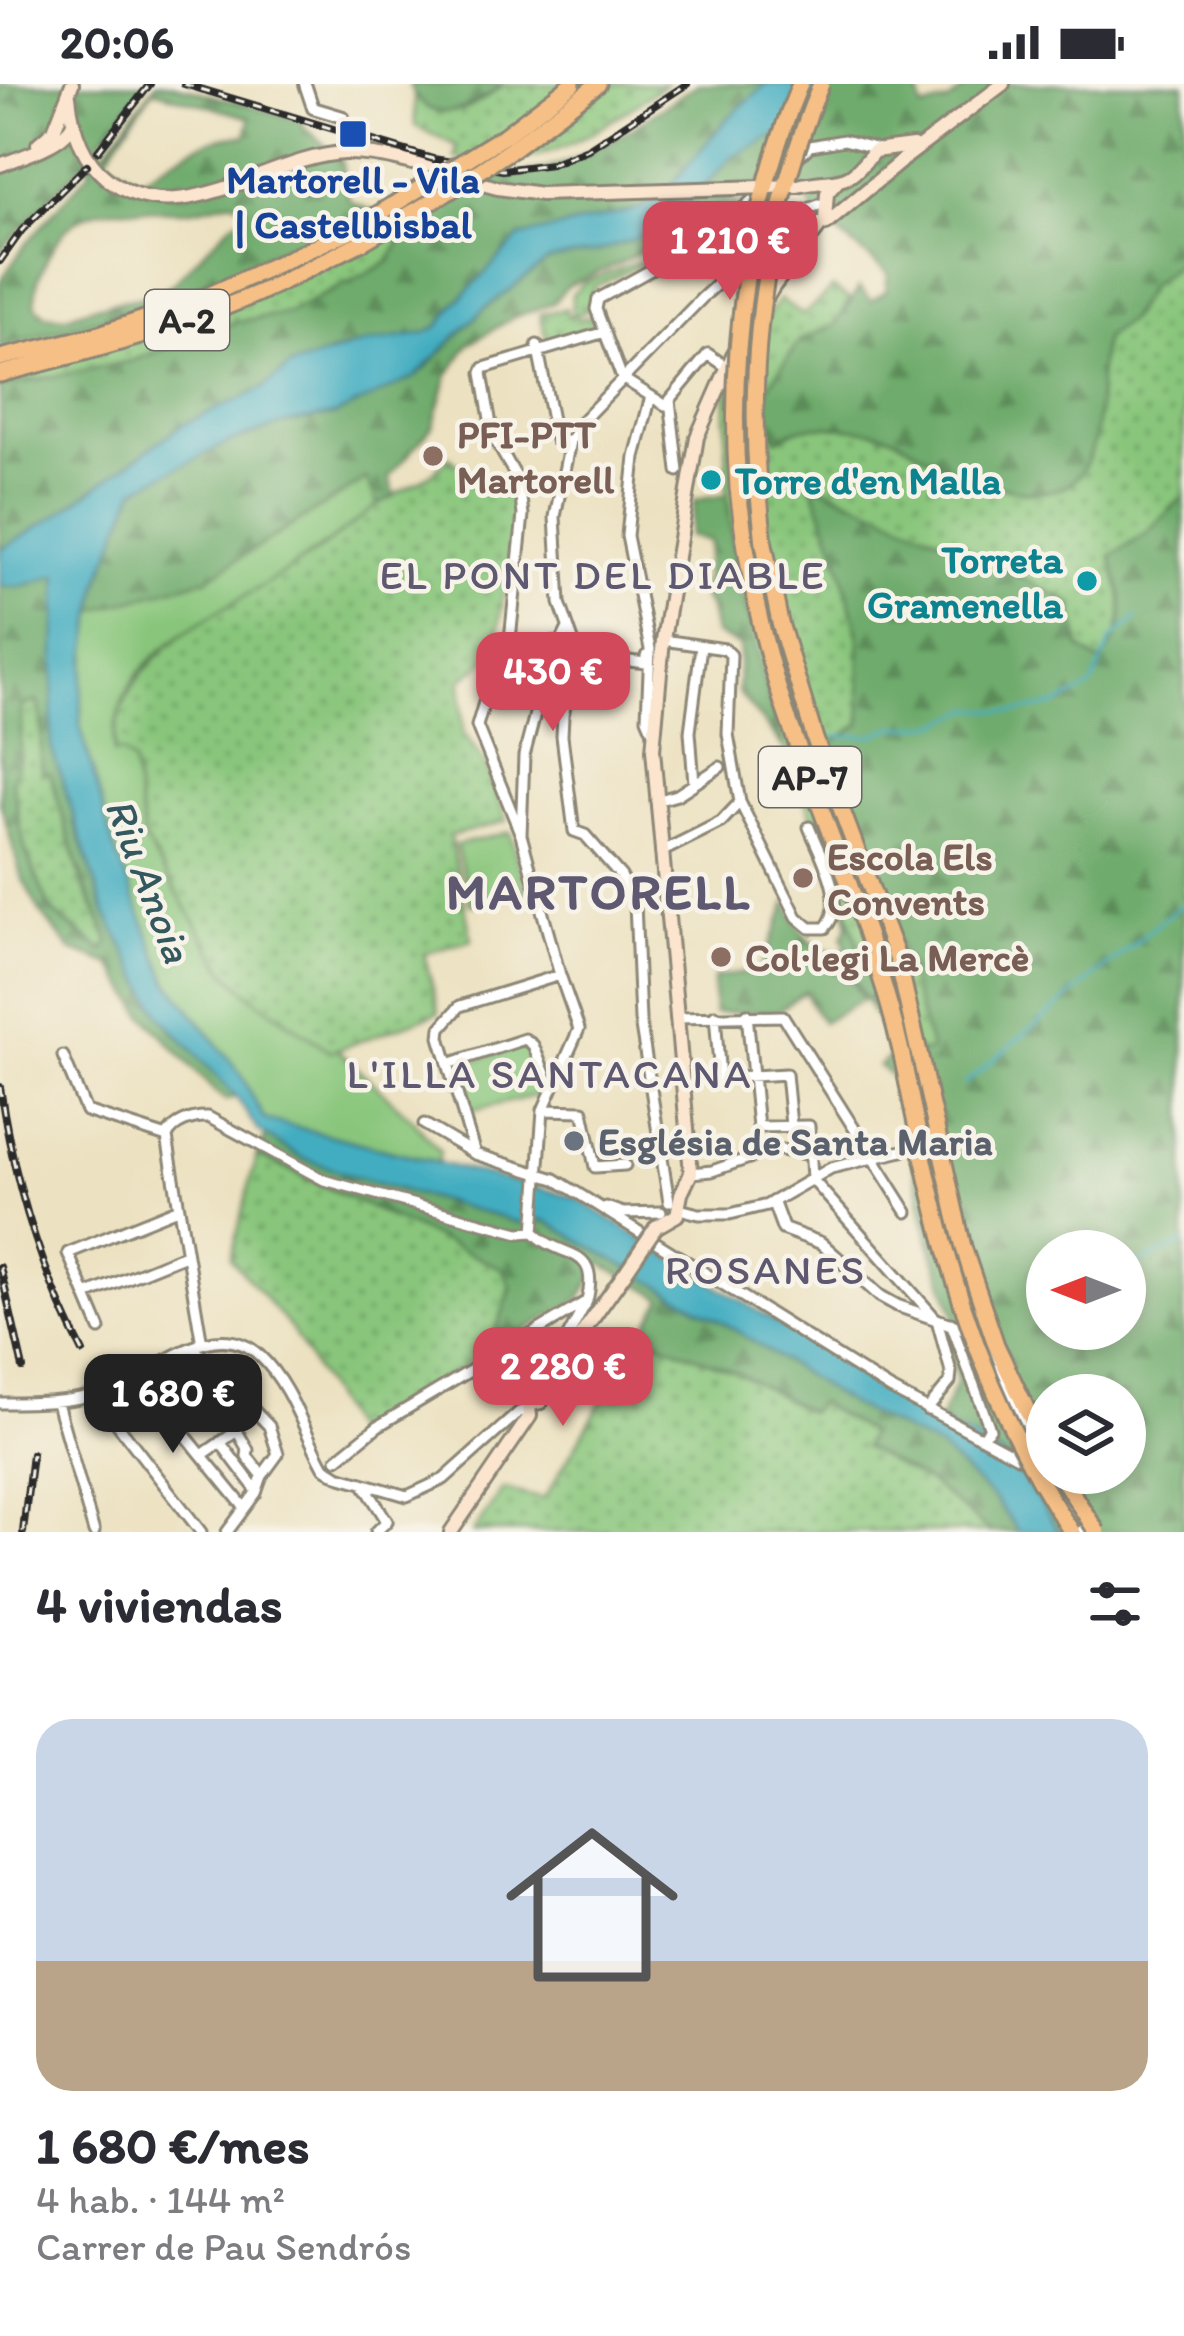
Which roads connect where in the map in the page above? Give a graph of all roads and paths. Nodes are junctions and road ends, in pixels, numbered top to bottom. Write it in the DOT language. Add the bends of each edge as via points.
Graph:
graph roads {
  1 [pos="305,84"];
  2 [pos="572,84"];
  3 [pos="598,84"];
  4 [pos="800,84"];
  5 [pos="821,84"];
  6 [pos="1003,84"];
  7 [pos="74,93"];
  8 [pos="343,117"];
  9 [pos="74,126"];
  10 [pos="57,135"];
  11 [pos="934,136"];
  12 [pos="508,142"];
  13 [pos="80,144"];
  14 [pos="883,149"];
  15 [pos="0,165"];
  16 [pos="895,169"];
  17 [pos="111,172"];
  18 [pos="837,182"];
  19 [pos="797,186"];
  20 [pos="176,198"];
  21 [pos="827,200"];
  22 [pos="844,209"];
  23 [pos="360,235"];
  24 [pos="803,247"];
  25 [pos="604,332"];
  26 [pos="537,349"];
  27 [pos="0,358"];
  28 [pos="727,367"];
  29 [pos="0,374"];
  30 [pos="622,378"];
  31 [pos="651,396"];
  32 [pos="665,404"];
  33 [pos="552,420"];
  34 [pos="582,421"];
  35 [pos="570,441"];
  36 [pos="678,471"];
  37 [pos="644,627"];
  38 [pos="568,628"];
  39 [pos="663,640"];
  40 [pos="563,641"];
  41 [pos="701,646"];
  42 [pos="509,649"];
  43 [pos="577,650"];
  44 [pos="653,732"];
  45 [pos="720,767"];
  46 [pos="694,783"];
  47 [pos="656,800"];
  48 [pos="740,802"];
  49 [pos="809,827"];
  50 [pos="521,835"];
  51 [pos="661,852"];
  52 [pos="560,975"];
  53 [pos="747,1014"];
  54 [pos="715,1016"];
  55 [pos="677,1018"];
  56 [pos="63,1056"];
  57 [pos="448,1064"];
  58 [pos="753,1076"];
  59 [pos="551,1088"];
  60 [pos="543,1110"];
  61 [pos="424,1124"];
  62 [pos="791,1125"];
  63 [pos="167,1137"];
  64 [pos="662,1144"];
  65 [pos="641,1148"];
  66 [pos="902,1151"];
  67 [pos="475,1154"];
  68 [pos="812,1154"];
  69 [pos="872,1158"];
  70 [pos="625,1166"];
  71 [pos="539,1173"];
  72 [pos="692,1173"];
  73 [pos="812,1179"];
  74 [pos="580,1195"];
  75 [pos="773,1202"];
  76 [pos="177,1209"];
  77 [pos="669,1209"];
  78 [pos="907,1212"];
  79 [pos="534,1232"];
  80 [pos="185,1255"];
  81 [pos="86,1295"];
  82 [pos="586,1301"];
  83 [pos="938,1319"];
  84 [pos="951,1323"];
  85 [pos="100,1329"];
  86 [pos="198,1346"];
  87 [pos="137,1376"];
  88 [pos="225,1379"];
  89 [pos="106,1392"];
  90 [pos="0,1403"];
  91 [pos="57,1403"];
  92 [pos="533,1407"];
  93 [pos="164,1409"];
  94 [pos="927,1410"];
  95 [pos="1026,1410"];
  96 [pos="1026,1430"];
  97 [pos="981,1437"];
  98 [pos="220,1442"];
  99 [pos="202,1455"];
  100 [pos="1026,1460"];
  101 [pos="331,1463"];
  102 [pos="262,1475"];
  103 [pos="363,1483"];
  104 [pos="257,1491"];
  105 [pos="1066,1494"];
  106 [pos="1067,1494"];
  107 [pos="1068,1494"];
  108 [pos="244,1507"];
  109 [pos="390,1527"];
  110 [pos="94,1532"];
  111 [pos="201,1532"];
  112 [pos="227,1532"];
  113 [pos="376,1532"];
  114 [pos="451,1532"];
  115 [pos="1072,1532"];
  116 [pos="1086,1532"];
  117 [pos="1097,1532"];
  118 [pos="1108,1532"];
  1 -- 8 [label="street" via="313,108"];
  2 -- 12 [label="highway, A-2"];
  3 -- 12 [label="highway, A-2"];
  4 -- 115 [label="highway, AP-7, bridge" via="765,185 735,370 748,569 771,662 877,956 935,1221 970,1336 1018,1442"];
  5 -- 95 [label="highway, AP-7, bridge" via="766,271 756,370 758,486 772,587 797,682 898,960 974,1285"];
  6 -- 11 [label="main road"];
  7 -- 9 [label="main road"];
  7 -- 10 [label="main road"];
  7 -- 17 [label="main road" via="89,146"];
  9 -- 10 [label="main road"];
  9 -- 13 [label="main road"];
  9 -- 17 [label="main road"];
  10 -- 13 [label="main road"];
  10 -- 15 [label="main road"];
  11 -- 14 [label="main road"];
  11 -- 16 [label="main road"];
  12 -- 23 [label="highway, A-2, bridge" via="448,192"];
  13 -- 20 [label="main road" via="117,187 142,198"];
  14 -- 16 [label="main road"];
  14 -- 18 [label="main road"];
  14 -- 25 [label="street" via="844,140 810,146 698,244 598,299"];
  16 -- 22 [label="main road"];
  17 -- 20 [label="main road"];
  18 -- 19 [label="main road"];
  18 -- 21 [label="main road"];
  19 -- 20 [label="main road, bridge" via="541,194 346,153"];
  19 -- 21 [label="main road"];
  21 -- 22 [label="main road"];
  21 -- 24 [label="main road" via="825,219"];
  21 -- 30 [label="street" via="796,213"];
  22 -- 24 [label="main road"];
  23 -- 27 [label="highway, A-2" via="192,304"];
  23 -- 29 [label="highway, A-2" via="200,316"];
  24 -- 28 [label="main road"];
  25 -- 26 [label="street"];
  25 -- 30 [label="street"];
  26 -- 33 [label="street"];
  26 -- 42 [label="street" via="484,368 493,436 519,482 523,515"];
  28 -- 36 [label="street" via="708,354 670,400"];
  28 -- 39 [label="main road" via="691,460"];
  30 -- 31 [label="street"];
  30 -- 34 [label="street"];
  31 -- 32 [label="street"];
  31 -- 37 [label="street" via="627,536"];
  33 -- 34 [label="street"];
  33 -- 35 [label="street" via="556,440"];
  34 -- 35 [label="street"];
  35 -- 38 [label="street" via="555,518"];
  37 -- 43 [label="street" via="646,663"];
  37 -- 44 [label="street"];
  38 -- 40 [label="street"];
  38 -- 43 [label="street"];
  39 -- 41 [label="street"];
  39 -- 44 [label="main road"];
  40 -- 42 [label="street"];
  40 -- 43 [label="street"];
  40 -- 50 [label="street" via="546,672 524,756"];
  41 -- 46 [label="street" via="689,732"];
  41 -- 48 [label="street" via="731,655 728,734"];
  42 -- 50 [label="street" via="477,726"];
  43 -- 64 [label="street" via="562,736 574,830 621,876 635,903 640,1020"];
  44 -- 47 [label="main road"];
  45 -- 46 [label="street"];
  46 -- 47 [label="street"];
  47 -- 51 [label="main road"];
  48 -- 49 [label="street" via="797,917 825,928 834,895"];
  48 -- 51 [label="street" via="722,822"];
  50 -- 52 [label="street"];
  51 -- 55 [label="main road"];
  52 -- 57 [label="street" via="460,1006 440,1032"];
  52 -- 59 [label="street" via="578,1029"];
  53 -- 54 [label="street"];
  53 -- 58 [label="street"];
  53 -- 69 [label="street" via="778,1013"];
  54 -- 55 [label="street"];
  54 -- 58 [label="street" via="720,1078"];
  55 -- 72 [label="main road"];
  56 -- 63 [label="street" via="86,1111"];
  57 -- 59 [label="street" via="525,1039"];
  57 -- 67 [label="street"];
  58 -- 62 [label="street" via="758,1127"];
  58 -- 62 [label="street" via="786,1073"];
  59 -- 60 [label="street"];
  60 -- 70 [label="street" via="583,1111 595,1167"];
  60 -- 71 [label="street"];
  61 -- 67 [label="street"];
  62 -- 68 [label="street" via="808,1126"];
  63 -- 76 [label="street"];
  63 -- 79 [label="street" via="201,1117 324,1180"];
  64 -- 65 [label="street"];
  64 -- 77 [label="street"];
  66 -- 69 [label="street"];
  67 -- 71 [label="street"];
  68 -- 72 [label="street" via="775,1149"];
  68 -- 73 [label="street"];
  69 -- 73 [label="street"];
  69 -- 78 [label="street"];
  71 -- 74 [label="street"];
  71 -- 79 [label="street"];
  72 -- 77 [label="main road"];
  73 -- 75 [label="street"];
  73 -- 83 [label="street"];
  74 -- 77 [label="street" via="623,1213"];
  74 -- 94 [label="street"];
  75 -- 77 [label="street" via="730,1214"];
  75 -- 83 [label="street" via="783,1228 821,1243 880,1296"];
  76 -- 80 [label="street"];
  76 -- 81 [label="street" via="68,1253"];
  77 -- 92 [label="main road, bridge"];
  79 -- 82 [label="street" via="586,1264"];
  80 -- 81 [label="street"];
  80 -- 86 [label="street"];
  81 -- 85 [label="street"];
  82 -- 92 [label="street"];
  82 -- 101 [label="street" via="378,1426"];
  83 -- 84 [label="street"];
  83 -- 94 [label="street" via="950,1382"];
  84 -- 96 [label="street" via="975,1334"];
  84 -- 97 [label="street" via="991,1429"];
  86 -- 87 [label="street"];
  86 -- 88 [label="street"];
  86 -- 101 [label="street" via="231,1341 259,1354"];
  87 -- 89 [label="street"];
  87 -- 93 [label="street"];
  88 -- 93 [label="street"];
  88 -- 102 [label="street" via="269,1426 278,1454"];
  89 -- 91 [label="street"];
  89 -- 111 [label="street" via="111,1415"];
  90 -- 91 [label="street"];
  91 -- 110 [label="street"];
  92 -- 103 [label="street" via="419,1493 394,1495"];
  92 -- 114 [label="main road"];
  93 -- 99 [label="street"];
  94 -- 97 [label="street"];
  97 -- 100 [label="street"];
  98 -- 99 [label="street"];
  98 -- 102 [label="street" via="237,1431"];
  98 -- 104 [label="street"];
  99 -- 108 [label="street"];
  101 -- 103 [label="street"];
  102 -- 104 [label="street"];
  103 -- 109 [label="street"];
  104 -- 108 [label="street"];
  105 -- 116 [label="street"];
  106 -- 117 [label="highway, bridge"];
  107 -- 118 [label="street"];
  108 -- 112 [label="street"];
  109 -- 113 [label="street"];
}
